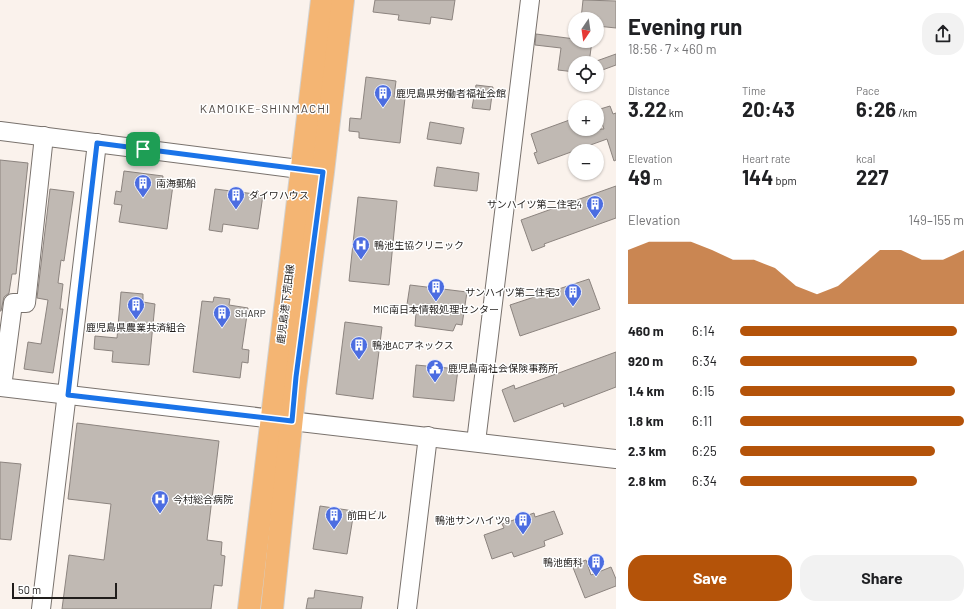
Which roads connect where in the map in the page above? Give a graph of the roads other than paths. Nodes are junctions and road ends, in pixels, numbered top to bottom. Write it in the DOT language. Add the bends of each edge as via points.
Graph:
graph roads {
  1 [pos="322,0"];
  2 [pos="343,0"];
  3 [pos="530,0"];
  4 [pos="0,131"];
  5 [pos="44,136"];
  6 [pos="97,143"];
  7 [pos="302,170"];
  8 [pos="323,172"];
  9 [pos="1,387"];
  10 [pos="68,395"];
  11 [pos="282,420"];
  12 [pos="428,436"];
  13 [pos="476,442"];
  14 [pos="616,459"];
  15 [pos="41,609"];
  16 [pos="249,609"];
  17 [pos="272,609"];
  18 [pos="408,609"];
  1 -- 7 [label="main road, 鹿児島港下荒田線"];
  2 -- 8 [label="main road, 鹿児島港下荒田線"];
  3 -- 13 [label="street"];
  4 -- 5 [label="street"];
  5 -- 6 [label="street"];
  5 -- 9 [label="street" via="26,303 13,303"];
  6 -- 7 [label="street"];
  6 -- 10 [label="street"];
  7 -- 8 [label="street"];
  7 -- 11 [label="main road, 鹿児島港下荒田線"];
  8 -- 11 [label="main road, 鹿児島港下荒田線" via="297,369"];
  9 -- 10 [label="street"];
  10 -- 11 [label="street"];
  10 -- 15 [label="street"];
  11 -- 12 [label="street"];
  11 -- 16 [label="main road, 鹿児島港下荒田線"];
  11 -- 17 [label="main road, 鹿児島港下荒田線"];
  12 -- 13 [label="street"];
  12 -- 18 [label="street"];
  13 -- 14 [label="street"];
}
